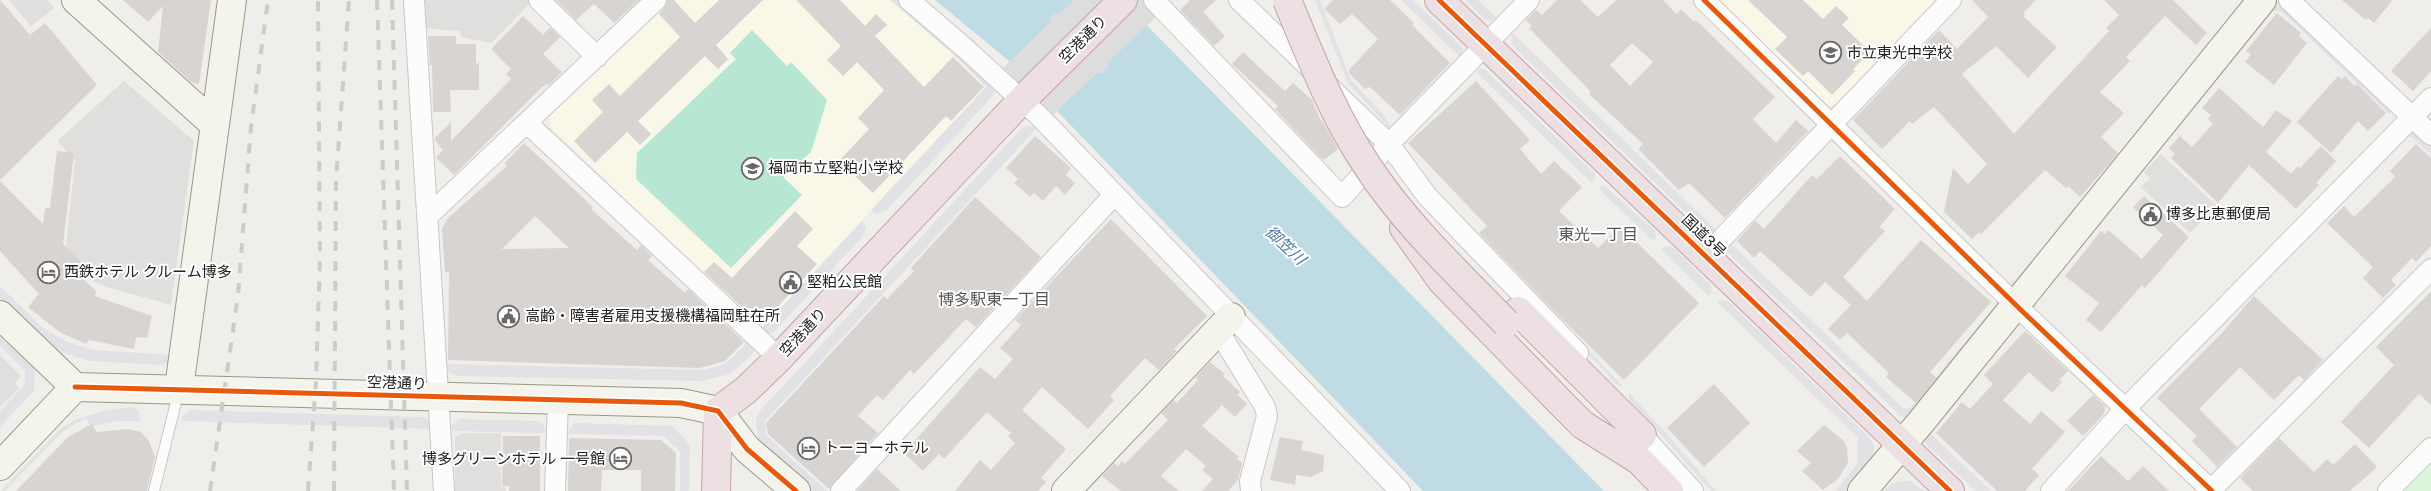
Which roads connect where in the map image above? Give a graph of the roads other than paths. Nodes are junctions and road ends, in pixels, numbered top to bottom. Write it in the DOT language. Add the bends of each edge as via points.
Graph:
graph roads {
  1 [pos="76,0"];
  2 [pos="232,0"];
  3 [pos="414,0"];
  4 [pos="539,0"];
  5 [pos="656,0"];
  6 [pos="908,0"];
  7 [pos="1123,0"];
  8 [pos="1154,0"];
  9 [pos="1238,0"];
  10 [pos="1287,0"];
  11 [pos="1306,0"];
  12 [pos="1439,0"];
  13 [pos="1529,0"];
  14 [pos="1704,0"];
  15 [pos="1951,0"];
  16 [pos="2262,0"];
  17 [pos="2289,0"];
  18 [pos="1485,45"];
  19 [pos="597,57"];
  20 [pos="1024,97"];
  21 [pos="2431,98"];
  22 [pos="2413,117"];
  23 [pos="527,123"];
  24 [pos="215,125"];
  25 [pos="1831,125"];
  26 [pos="2431,135"];
  27 [pos="1389,144"];
  28 [pos="1114,195"];
  29 [pos="427,217"];
  30 [pos="1706,255"];
  31 [pos="2431,268"];
  32 [pos="2016,305"];
  33 [pos="0,314"];
  34 [pos="1224,324"];
  35 [pos="779,358"];
  36 [pos="75,387"];
  37 [pos="179,388"];
  38 [pos="439,397"];
  39 [pos="558,400"];
  40 [pos="2126,408"];
  41 [pos="718,411"];
  42 [pos="1900,444"];
  43 [pos="1640,447"];
  44 [pos="2431,448"];
  45 [pos="0,466"];
  46 [pos="154,491"];
  47 [pos="444,491"];
  48 [pos="555,491"];
  49 [pos="716,491"];
  50 [pos="796,491"];
  51 [pos="841,491"];
  52 [pos="1066,491"];
  53 [pos="1251,491"];
  54 [pos="1400,491"];
  55 [pos="1669,491"];
  56 [pos="1692,491"];
  57 [pos="1862,491"];
  58 [pos="1950,491"];
  59 [pos="2051,491"];
  60 [pos="2212,491"];
  61 [pos="2388,491"];
  1 -- 24 [label="street"];
  2 -- 24 [label="street"];
  3 -- 29 [label="street"];
  4 -- 19 [label="street"];
  5 -- 19 [label="street"];
  6 -- 20 [label="street"];
  7 -- 20 [label="highway, 空港通り"];
  8 -- 27 [label="street" via="1342,198"];
  9 -- 27 [label="street"];
  10 -- 43 [label="highway, bridge" via="1320,80 1368,168 1410,223"];
  11 -- 43 [label="highway" via="1334,74 1381,158 1422,210 1610,406"];
  12 -- 18 [label="highway, 国道3号"];
  13 -- 18 [label="street"];
  14 -- 25 [label="street"];
  15 -- 25 [label="street"];
  16 -- 32 [label="street"];
  17 -- 22 [label="street"];
  18 -- 27 [label="street"];
  18 -- 30 [label="highway, 国道3号"];
  19 -- 23 [label="street"];
  20 -- 28 [label="street"];
  20 -- 35 [label="highway, 空港通り"];
  21 -- 22 [label="street"];
  22 -- 26 [label="street"];
  22 -- 40 [label="street"];
  23 -- 29 [label="street"];
  23 -- 35 [label="street"];
  24 -- 37 [label="street"];
  25 -- 30 [label="street"];
  25 -- 32 [label="street"];
  27 -- 43 [label="street" via="1427,196 1619,398"];
  28 -- 34 [label="street"];
  28 -- 51 [label="street"];
  29 -- 38 [label="street"];
  30 -- 42 [label="highway, 国道3号"];
  31 -- 60 [label="street"];
  32 -- 40 [label="street"];
  32 -- 42 [label="street"];
  33 -- 36 [label="street"];
  34 -- 52 [label="street"];
  34 -- 53 [label="street" via="1267,416 1250,482"];
  34 -- 54 [label="street"];
  35 -- 41 [label="highway, 空港通り" via="746,390"];
  36 -- 37 [label="street, 空港通り"];
  36 -- 45 [label="street"];
  37 -- 38 [label="street, 空港通り"];
  37 -- 46 [label="lane"];
  38 -- 39 [label="street, 空港通り"];
  38 -- 47 [label="street"];
  39 -- 41 [label="street, 空港通り" via="682,403"];
  39 -- 48 [label="street"];
  40 -- 59 [label="street"];
  40 -- 60 [label="street"];
  41 -- 49 [label="highway"];
  41 -- 50 [label="street" via="747,449"];
  42 -- 57 [label="street"];
  42 -- 58 [label="highway, 国道3号"];
  43 -- 55 [label="highway"];
  43 -- 56 [label="street"];
  44 -- 61 [label="street"];
}
